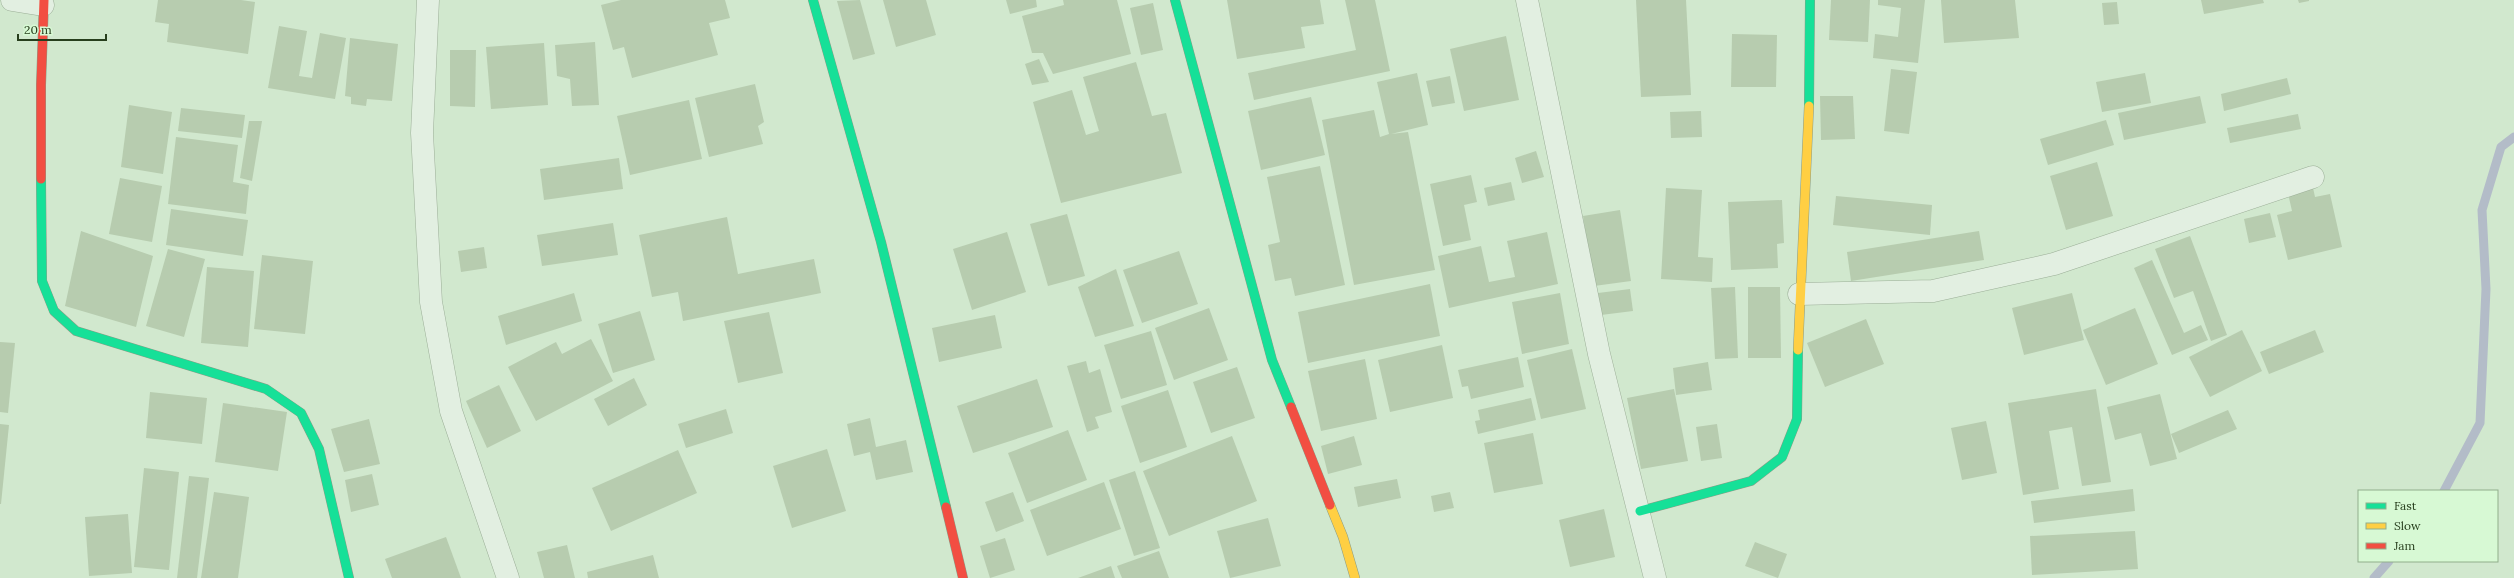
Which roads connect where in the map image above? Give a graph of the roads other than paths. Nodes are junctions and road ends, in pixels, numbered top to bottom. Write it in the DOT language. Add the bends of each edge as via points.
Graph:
graph roads {
  1 [pos="12,0"];
  2 [pos="428,0"];
  3 [pos="813,0"];
  4 [pos="1175,0"];
  5 [pos="1527,0"];
  6 [pos="1810,0"];
  7 [pos="44,3"];
  8 [pos="2313,177"];
  9 [pos="1799,294"];
  10 [pos="1640,511"];
  11 [pos="349,578"];
  12 [pos="508,578"];
  13 [pos="963,578"];
  14 [pos="1355,578"];
  15 [pos="1655,578"];
  1 -- 7 [label="street"];
  2 -- 12 [label="street" via="422,133 431,302 451,411"];
  3 -- 13 [label="street" via="881,242"];
  4 -- 14 [label="street" via="1272,360 1343,537"];
  5 -- 10 [label="street" via="1599,354"];
  6 -- 9 [label="street" via="1809,115"];
  7 -- 11 [label="street" via="41,85 42,281 54,312 76,330 266,389 301,413 319,449"];
  8 -- 9 [label="street" via="2054,264 1933,291"];
  9 -- 10 [label="street" via="1796,419 1782,457 1751,481"];
  10 -- 15 [label="street"];
}
